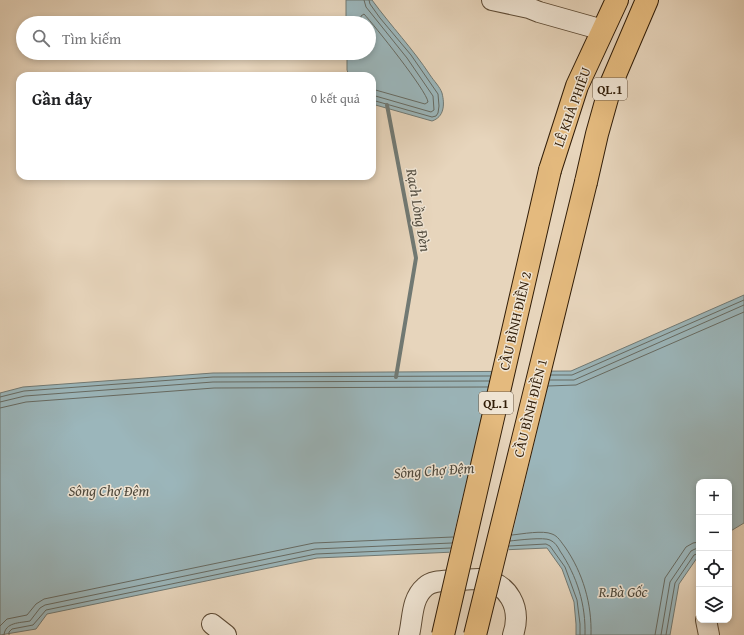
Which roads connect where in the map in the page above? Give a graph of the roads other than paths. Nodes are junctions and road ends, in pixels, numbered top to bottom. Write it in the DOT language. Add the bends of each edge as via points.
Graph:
graph roads {
  1 [pos="492,0"];
  2 [pos="617,0"];
  3 [pos="647,0"];
  4 [pos="603,30"];
  5 [pos="550,170"];
  6 [pos="586,182"];
  7 [pos="707,623"];
  8 [pos="409,635"];
  9 [pos="442,635"];
  10 [pos="475,635"];
  11 [pos="513,635"];
  12 [pos="709,635"];
  1 -- 4 [label="street"];
  2 -- 4 [label="highway, LÊ KHẢ PHIÊU / QL.1"];
  3 -- 6 [label="highway, LÊ KHẢ PHIÊU / QL.1" via="611,84"];
  4 -- 5 [label="highway, LÊ KHẢ PHIÊU / QL.1" via="577,86"];
  5 -- 9 [label="highway, CẦU BÌNH ĐIỀN 2 / QL.1, bridge"];
  6 -- 10 [label="highway, CẦU BÌNH ĐIỀN 1 / QL.1, bridge"];
  7 -- 12 [label="street"];
  8 -- 11 [label="street" via="414,603 425,586 480,579 497,585 510,596 515,614"];
}
